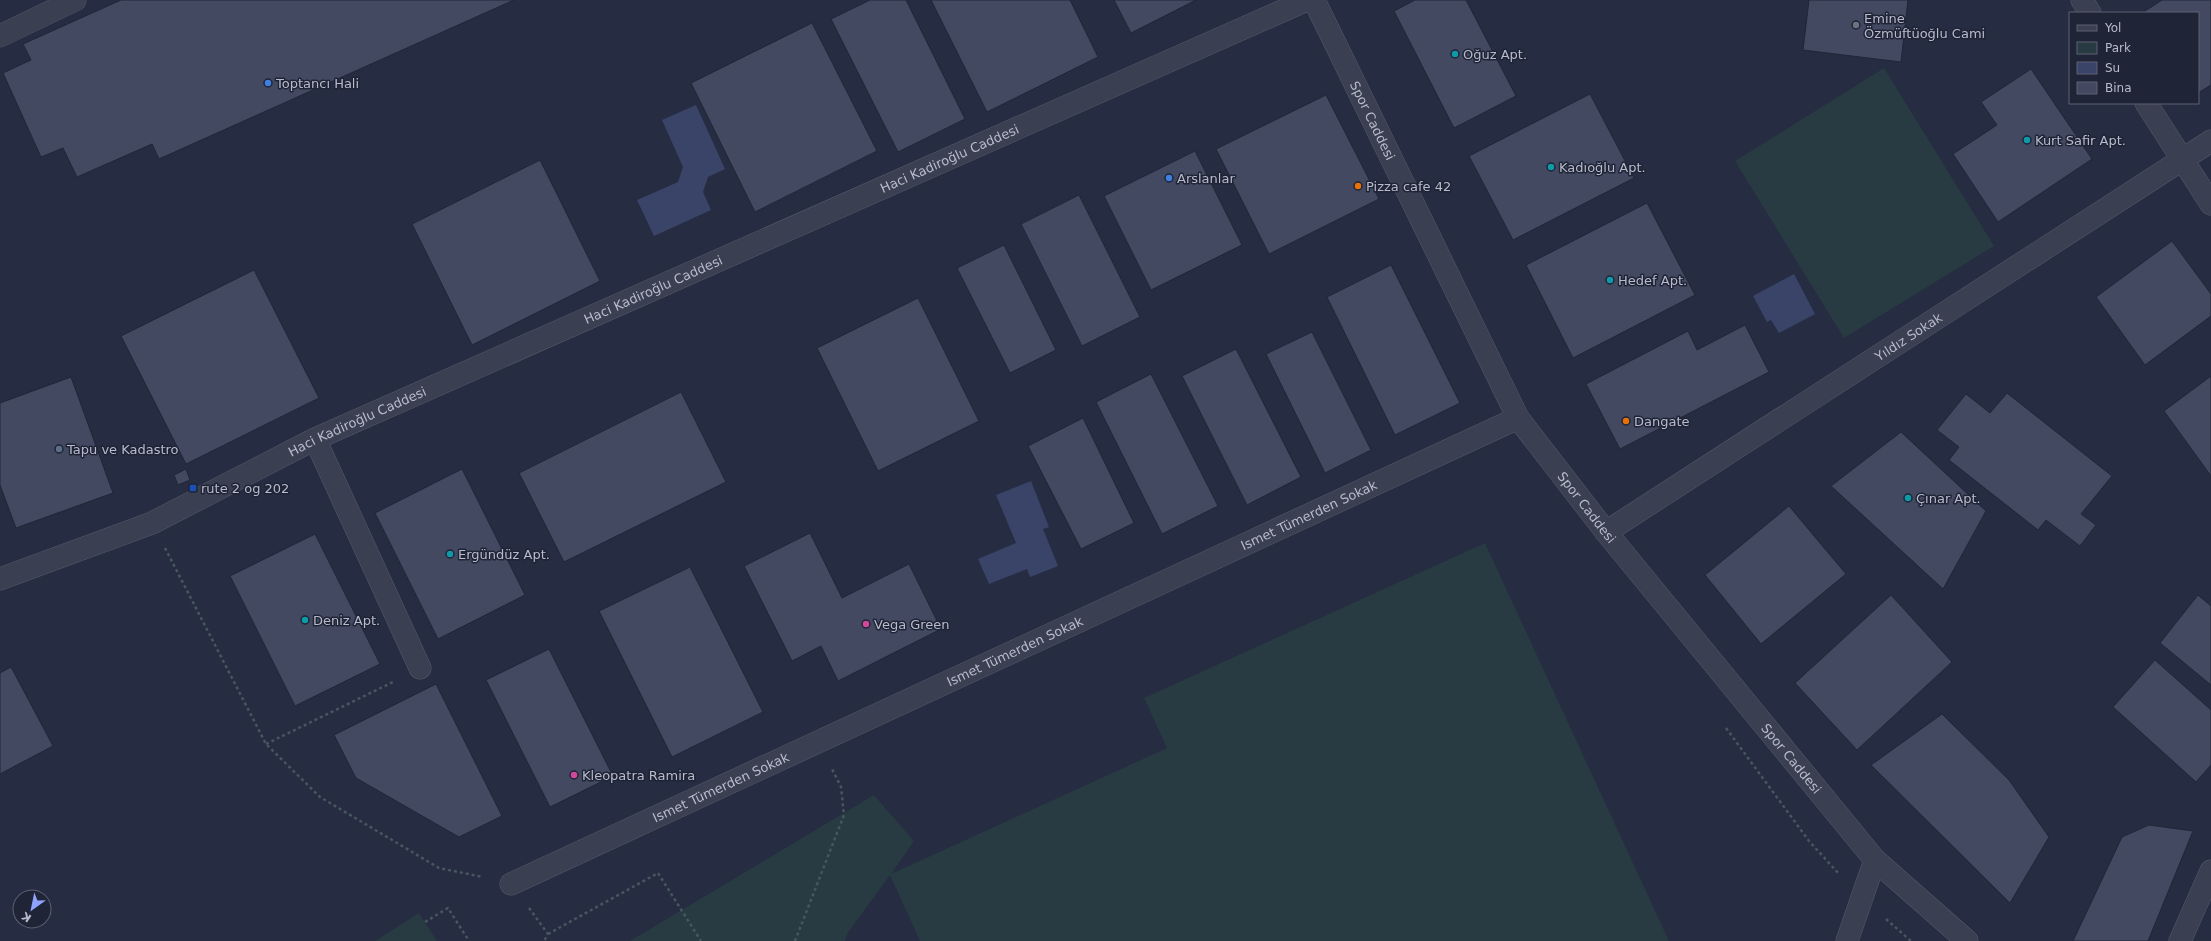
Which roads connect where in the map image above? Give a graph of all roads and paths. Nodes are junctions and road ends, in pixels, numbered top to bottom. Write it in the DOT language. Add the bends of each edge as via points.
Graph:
graph roads {
  1 [pos="75,0"];
  2 [pos="1307,0"];
  3 [pos="1314,0"];
  4 [pos="2082,0"];
  5 [pos="2089,12"];
  6 [pos="0,36"];
  7 [pos="2147,104"];
  8 [pos="2211,141"];
  9 [pos="2181,160"];
  10 [pos="2211,204"];
  11 [pos="1518,418"];
  12 [pos="315,439"];
  13 [pos="152,523"];
  14 [pos="1606,532"];
  15 [pos="0,579"];
  16 [pos="420,668"];
  17 [pos="818,742"];
  18 [pos="266,744"];
  19 [pos="1875,860"];
  20 [pos="2211,871"];
  21 [pos="511,884"];
  22 [pos="425,922"];
  23 [pos="548,934"];
  24 [pos="470,941"];
  25 [pos="544,941"];
  26 [pos="701,941"];
  27 [pos="795,941"];
  28 [pos="1847,941"];
  29 [pos="1967,941"];
  30 [pos="2180,941"];
  1 -- 6 [label="street"];
  2 -- 12 [label="street, Haci Kadiroğlu Caddesi"];
  3 -- 11 [label="street, Spor Caddesi"];
  4 -- 5 [label="street"];
  7 -- 9 [label="street"];
  8 -- 9 [label="street, Yıldız Sokak"];
  9 -- 10 [label="street"];
  9 -- 14 [label="street, Yıldız Sokak"];
  11 -- 14 [label="street, Spor Caddesi"];
  11 -- 17 [label="street, Ismet Tümerden Sokak"];
  12 -- 13 [label="street, Haci Kadiroğlu Caddesi"];
  12 -- 16 [label="street"];
  13 -- 15 [label="street, Haci Kadiroğlu Caddesi"];
  13 -- 18 [label="path"];
  14 -- 19 [label="street, Spor Caddesi"];
  16 -- 18 [label="path"];
  17 -- 21 [label="street, Ismet Tümerden Sokak"];
  17 -- 27 [label="path" via="841,787 844,815"];
  18 -- 21 [label="path" via="320,797 439,868"];
  19 -- 28 [label="street"];
  19 -- 29 [label="street, Spor Caddesi"];
  20 -- 30 [label="street"];
  21 -- 23 [label="path"];
  22 -- 24 [label="path" via="448,908"];
  23 -- 25 [label="path"];
  23 -- 26 [label="path" via="658,873"];
}
